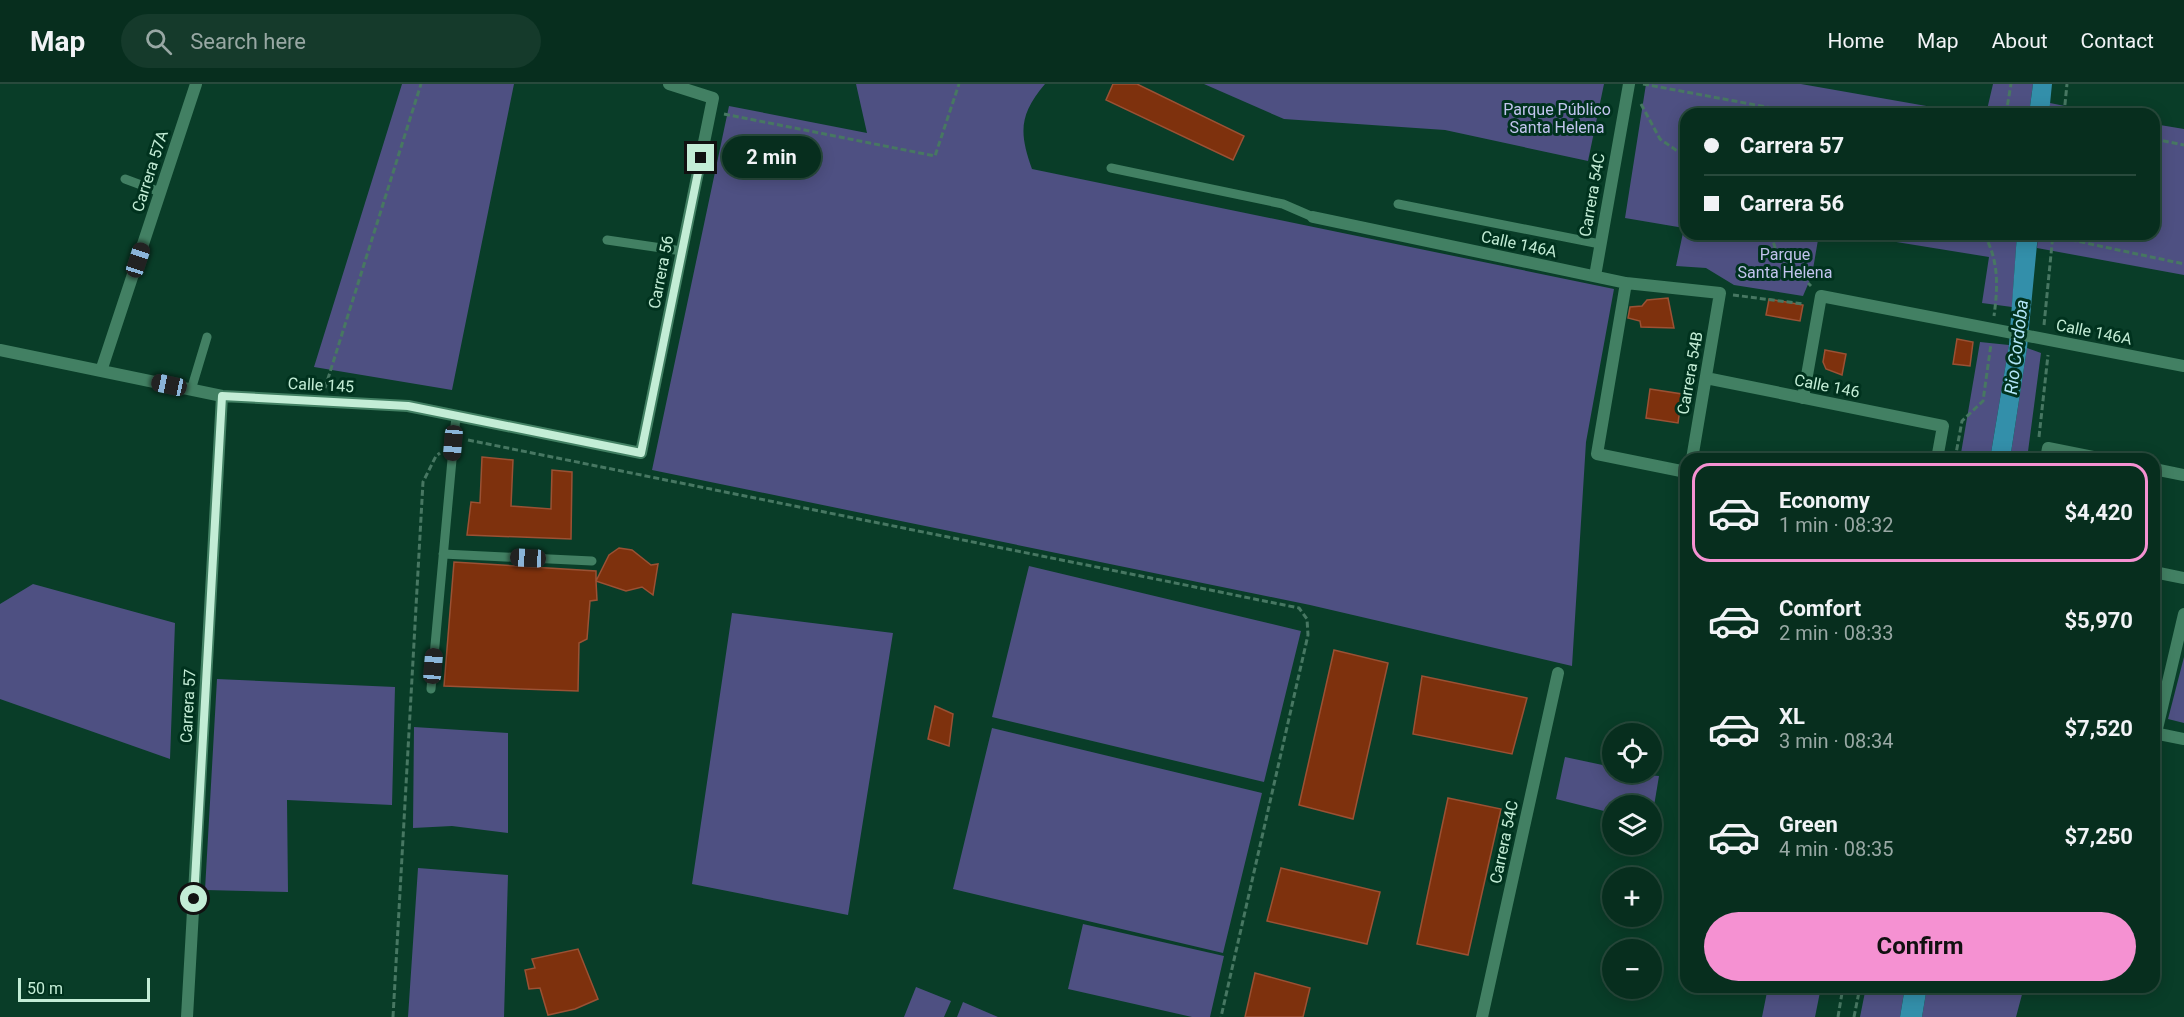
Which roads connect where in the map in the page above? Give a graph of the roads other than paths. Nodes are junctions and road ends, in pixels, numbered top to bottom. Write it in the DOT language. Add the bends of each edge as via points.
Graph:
graph roads {
  1 [pos="196,84"];
  2 [pos="669,84"];
  3 [pos="1629,84"];
  4 [pos="682,86"];
  5 [pos="1111,168"];
  6 [pos="125,179"];
  7 [pos="160,192"];
  8 [pos="1398,204"];
  9 [pos="1313,218"];
  10 [pos="607,240"];
  11 [pos="1600,244"];
  12 [pos="682,250"];
  13 [pos="1594,276"];
  14 [pos="1626,283"];
  15 [pos="1720,293"];
  16 [pos="207,337"];
  17 [pos="0,350"];
  18 [pos="2184,366"];
  19 [pos="101,371"];
  20 [pos="1706,378"];
  21 [pos="191,390"];
  22 [pos="222,396"];
  23 [pos="1803,398"];
  24 [pos="456,416"];
  25 [pos="641,453"];
  26 [pos="1693,453"];
  27 [pos="1938,453"];
  28 [pos="2160,470"];
  29 [pos="1680,471"];
  30 [pos="2184,475"];
  31 [pos="443,554"];
  32 [pos="592,561"];
  33 [pos="2160,573"];
  34 [pos="2184,578"];
  35 [pos="2184,614"];
  36 [pos="1558,673"];
  37 [pos="431,689"];
  38 [pos="2160,712"];
  39 [pos="2160,734"];
  40 [pos="2184,739"];
  41 [pos="188,1017"];
  42 [pos="1482,1017"];
  1 -- 7 [label="street, Carrera 57A"];
  2 -- 4 [label="street"];
  3 -- 11 [label="street, Carrera 54C"];
  4 -- 12 [label="street, Carrera 56" via="713,98"];
  5 -- 9 [label="lane" via="1283,204"];
  6 -- 7 [label="lane"];
  7 -- 19 [label="street, Carrera 57A"];
  8 -- 11 [label="lane"];
  9 -- 13 [label="street, Calle 146A"];
  10 -- 12 [label="lane"];
  11 -- 13 [label="street, Carrera 54C"];
  12 -- 25 [label="street, Carrera 56"];
  13 -- 14 [label="street, Calle 146A"];
  14 -- 15 [label="street, Calle 146A"];
  14 -- 29 [label="street" via="1597,454"];
  15 -- 20 [label="street, Carrera 54B"];
  16 -- 21 [label="lane"];
  17 -- 19 [label="street, Calle 145"];
  18 -- 23 [label="street, Calle 146A" via="1820,301"];
  19 -- 21 [label="street, Calle 145"];
  20 -- 23 [label="street, Calle 146"];
  20 -- 26 [label="street, Carrera 54B"];
  21 -- 22 [label="street, Calle 145"];
  22 -- 24 [label="street, Calle 145" via="408,406"];
  22 -- 41 [label="street, Carrera 57"];
  23 -- 27 [label="street, Calle 146" via="1943,426"];
  24 -- 25 [label="street, Calle 145"];
  24 -- 31 [label="lane"];
  28 -- 30 [label="street"];
  31 -- 32 [label="lane"];
  31 -- 37 [label="lane"];
  33 -- 34 [label="street"];
  35 -- 38 [label="street"];
  36 -- 42 [label="street, Carrera 54C"];
  39 -- 40 [label="street"];
}
